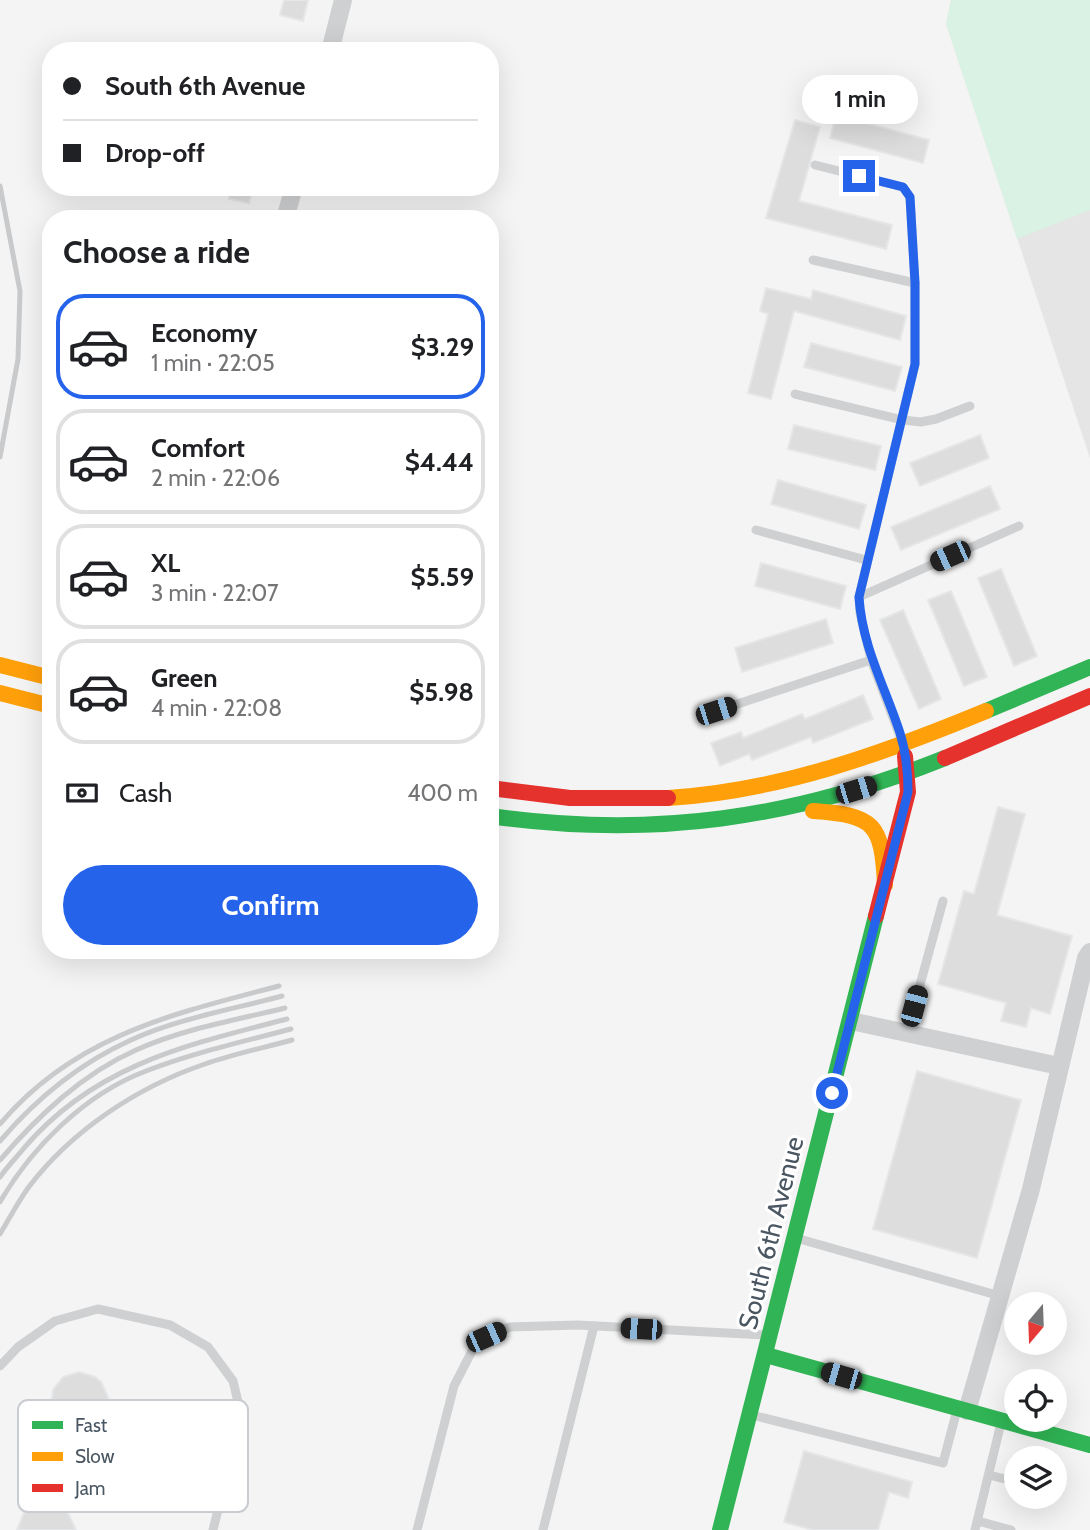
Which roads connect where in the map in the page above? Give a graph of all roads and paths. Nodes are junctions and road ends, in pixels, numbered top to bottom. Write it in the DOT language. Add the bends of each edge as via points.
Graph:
graph roads {
  1 [pos="343,0"];
  2 [pos="332,42"];
  3 [pos="815,165"];
  4 [pos="813,260"];
  5 [pos="915,283"];
  6 [pos="795,394"];
  7 [pos="970,406"];
  8 [pos="903,420"];
  9 [pos="1019,526"];
  10 [pos="756,530"];
  11 [pos="866,560"];
  12 [pos="859,597"];
  13 [pos="871,660"];
  14 [pos="0,665"];
  15 [pos="1090,667"];
  16 [pos="42,676"];
  17 [pos="0,693"];
  18 [pos="1090,696"];
  19 [pos="0,704"];
  20 [pos="42,704"];
  21 [pos="716,711"];
  22 [pos="902,744"];
  23 [pos="908,773"];
  24 [pos="499,789"];
  25 [pos="784,810"];
  26 [pos="499,817"];
  27 [pos="885,885"];
  28 [pos="943,901"];
  29 [pos="1090,952"];
  30 [pos="851,1021"];
  31 [pos="907,1032"];
  32 [pos="1059,1066"];
  33 [pos="795,1238"];
  34 [pos="1000,1296"];
  35 [pos="594,1326"];
  36 [pos="771,1335"];
  37 [pos="766,1355"];
  38 [pos="0,1366"];
  39 [pos="238,1400"];
  40 [pos="962,1409"];
  41 [pos="750,1414"];
  42 [pos="1002,1421"];
  43 [pos="1090,1445"];
  44 [pos="989,1475"];
  45 [pos="1004,1479"];
  46 [pos="217,1512"];
  47 [pos="976,1526"];
  48 [pos="212,1530"];
  49 [pos="417,1530"];
  50 [pos="543,1530"];
  51 [pos="719,1530"];
  52 [pos="1011,1530"];
  1 -- 2 [label="street"];
  3 -- 5 [label="lane" via="908,192"];
  4 -- 5 [label="lane"];
  5 -- 8 [label="lane" via="915,364"];
  6 -- 8 [label="lane"];
  7 -- 8 [label="lane" via="936,419"];
  8 -- 11 [label="lane"];
  9 -- 12 [label="lane"];
  10 -- 11 [label="lane"];
  11 -- 12 [label="lane"];
  12 -- 13 [label="lane"];
  13 -- 21 [label="lane"];
  13 -- 22 [label="lane"];
  14 -- 16 [label="main road"];
  15 -- 22 [label="main road"];
  17 -- 19 [label="street"];
  17 -- 20 [label="main road"];
  18 -- 23 [label="main road"];
  22 -- 23 [label="main road, South 6th Avenue"];
  22 -- 24 [label="main road" via="810,775 713,794 559,797"];
  23 -- 25 [label="main road"];
  23 -- 27 [label="main road, South 6th Avenue" via="908,792"];
  25 -- 26 [label="main road" via="687,824 618,827"];
  25 -- 27 [label="main road" via="843,811 864,818 884,849"];
  27 -- 30 [label="main road, South 6th Avenue"];
  28 -- 31 [label="lane"];
  29 -- 32 [label="street"];
  30 -- 31 [label="street"];
  30 -- 33 [label="main road, South 6th Avenue"];
  31 -- 32 [label="street"];
  32 -- 34 [label="street"];
  33 -- 34 [label="lane"];
  33 -- 36 [label="main road, South 6th Avenue"];
  34 -- 40 [label="street"];
  35 -- 36 [label="lane"];
  35 -- 49 [label="lane" via="510,1326 473,1349 454,1386"];
  35 -- 50 [label="lane"];
  36 -- 37 [label="main road, South 6th Avenue"];
  37 -- 40 [label="main road"];
  37 -- 41 [label="main road, South 6th Avenue"];
  38 -- 39 [label="lane" via="55,1321 98,1309 170,1325 208,1347 233,1381"];
  40 -- 41 [label="lane" via="943,1463"];
  40 -- 42 [label="main road"];
  41 -- 51 [label="main road, South 6th Avenue"];
  42 -- 43 [label="main road"];
  42 -- 44 [label="lane"];
  44 -- 45 [label="lane"];
  44 -- 47 [label="lane"];
  46 -- 48 [label="lane"];
  47 -- 52 [label="lane"];
}
